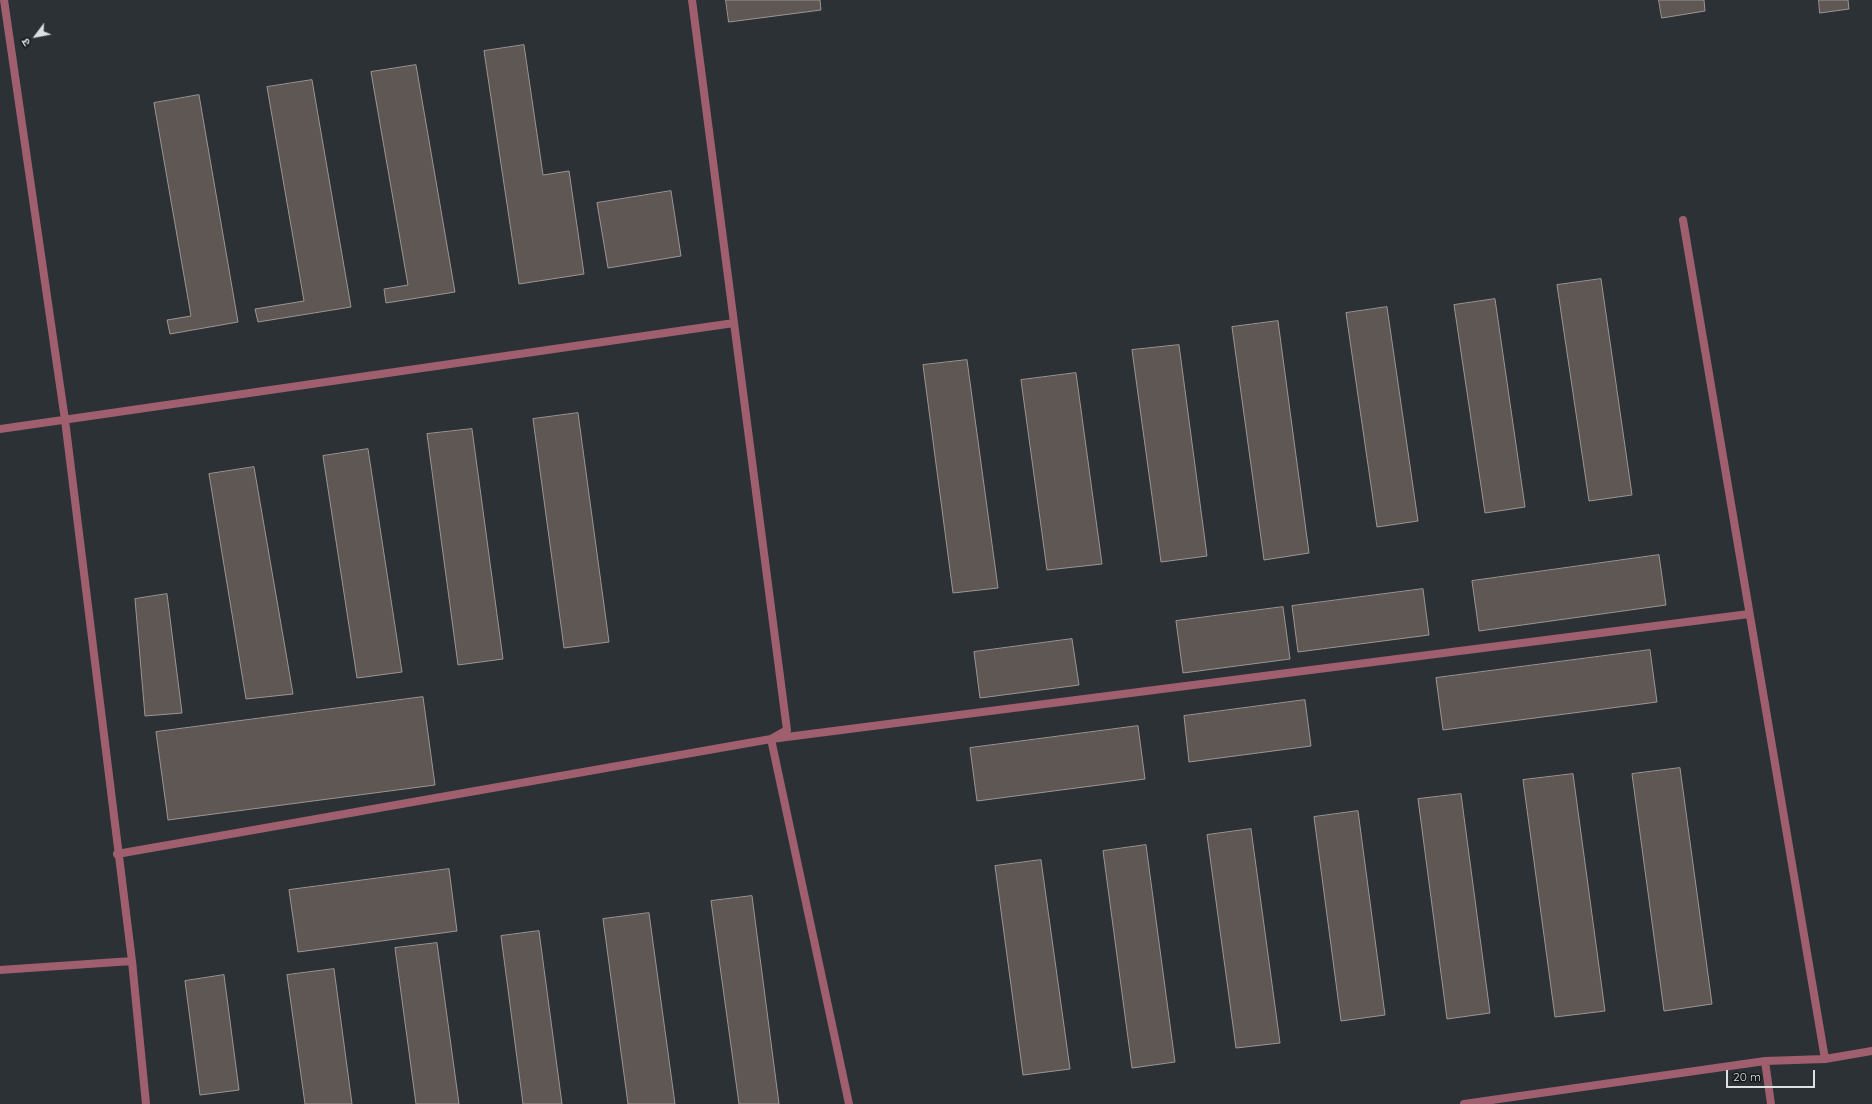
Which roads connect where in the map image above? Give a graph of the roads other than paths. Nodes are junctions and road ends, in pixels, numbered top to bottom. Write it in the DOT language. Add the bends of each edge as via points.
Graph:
graph roads {
  1 [pos="4,0"];
  2 [pos="692,0"];
  3 [pos="1682,220"];
  4 [pos="734,323"];
  5 [pos="65,420"];
  6 [pos="0,429"];
  7 [pos="1749,614"];
  8 [pos="771,739"];
  9 [pos="117,854"];
  10 [pos="132,961"];
  11 [pos="0,970"];
  12 [pos="1872,1051"];
  13 [pos="1824,1059"];
  14 [pos="1765,1061"];
  15 [pos="146,1104"];
  16 [pos="849,1104"];
  17 [pos="1464,1104"];
  18 [pos="1770,1104"];
  1 -- 5 [label="street"];
  2 -- 4 [label="street"];
  3 -- 7 [label="street"];
  4 -- 5 [label="street"];
  4 -- 8 [label="street" via="787,730"];
  5 -- 6 [label="street"];
  5 -- 9 [label="street"];
  7 -- 8 [label="street"];
  7 -- 13 [label="street"];
  8 -- 9 [label="street"];
  8 -- 16 [label="street"];
  9 -- 10 [label="street"];
  10 -- 11 [label="street"];
  10 -- 15 [label="street"];
  12 -- 13 [label="street"];
  13 -- 14 [label="street"];
  14 -- 17 [label="street"];
  14 -- 18 [label="street"];
}
